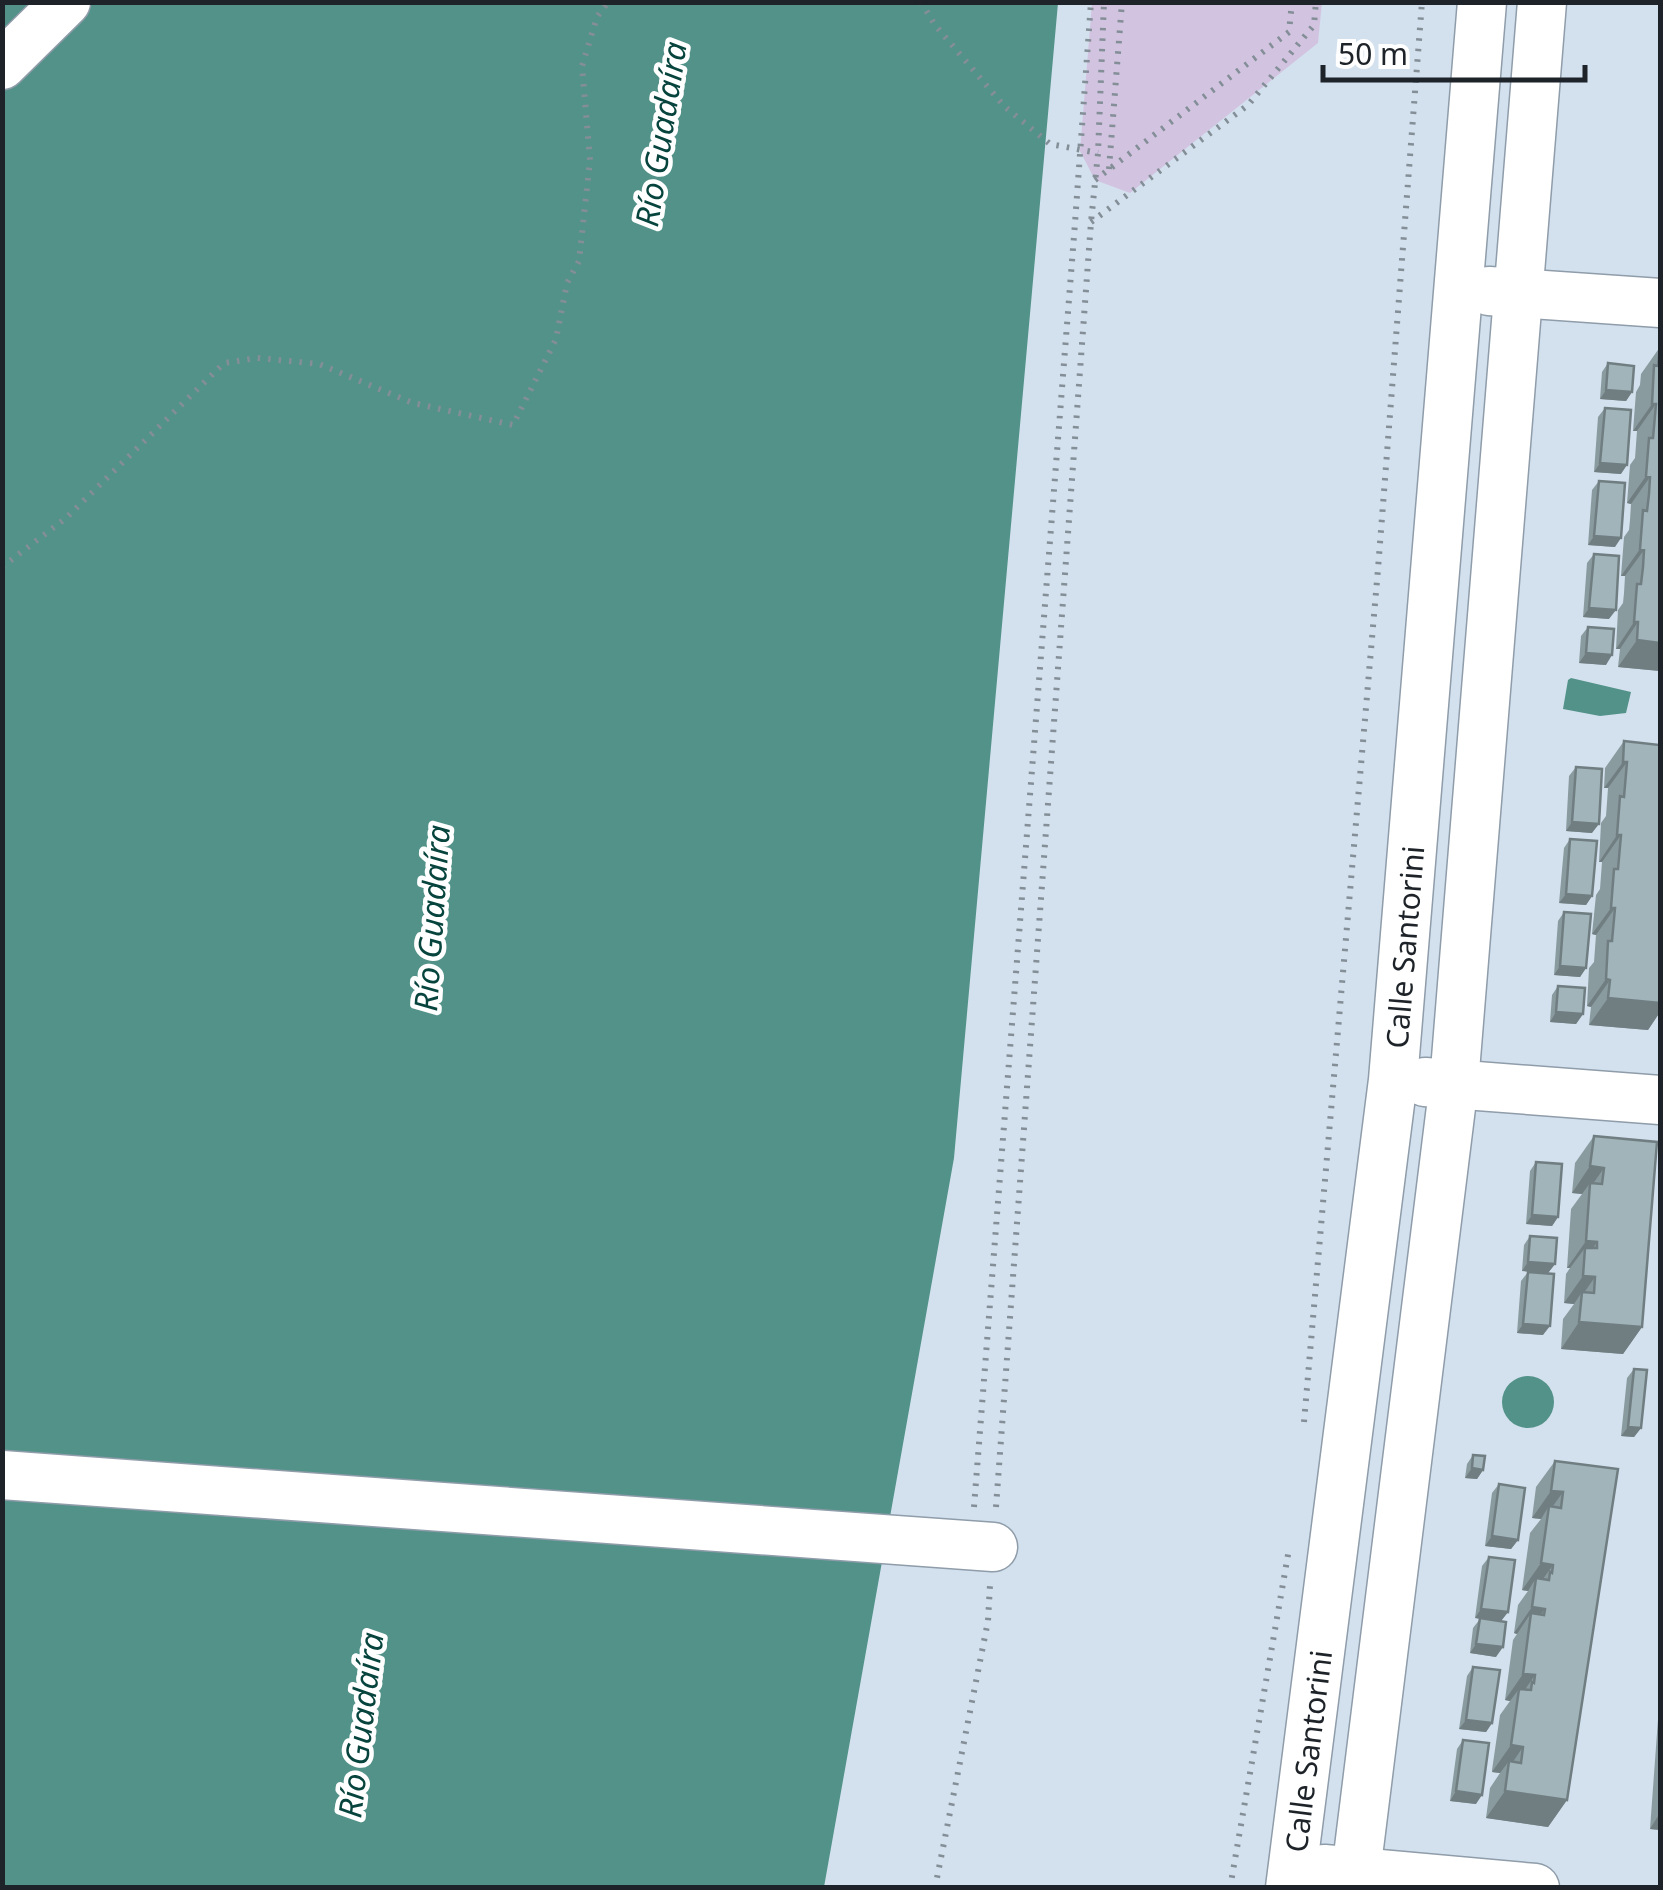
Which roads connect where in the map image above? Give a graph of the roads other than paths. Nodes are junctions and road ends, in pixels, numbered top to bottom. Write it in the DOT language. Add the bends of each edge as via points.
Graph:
graph roads {
  1 [pos="66,2"];
  2 [pos="1482,2"];
  3 [pos="1542,2"];
  4 [pos="2,66"];
  5 [pos="1460,290"];
  6 [pos="1520,293"];
  7 [pos="1660,303"];
  8 [pos="1393,1080"];
  9 [pos="1454,1083"];
  10 [pos="1660,1100"];
  11 [pos="2,1475"];
  12 [pos="982,1546"];
  13 [pos="1292,1876"];
  14 [pos="1356,1881"];
  15 [pos="1535,1888"];
  1 -- 4 [label="street"];
  2 -- 5 [label="street, Calle Santorini"];
  3 -- 6 [label="street, Calle Santorini"];
  5 -- 6 [label="street"];
  5 -- 8 [label="street, Calle Santorini"];
  6 -- 7 [label="street"];
  6 -- 9 [label="street, Calle Santorini"];
  8 -- 9 [label="street"];
  8 -- 13 [label="street, Calle Santorini"];
  9 -- 10 [label="street"];
  9 -- 14 [label="street, Calle Santorini"];
  11 -- 12 [label="street"];
  13 -- 14 [label="street"];
  14 -- 15 [label="street"];
}
